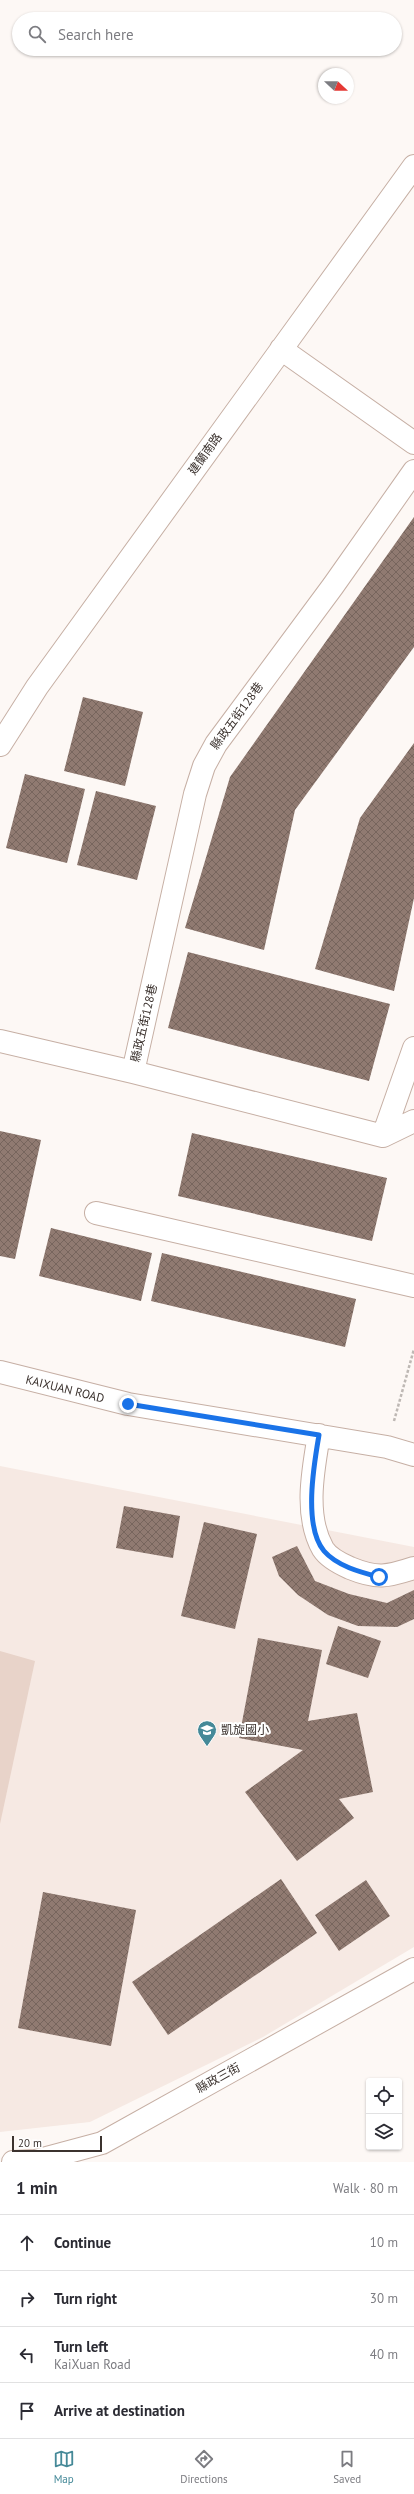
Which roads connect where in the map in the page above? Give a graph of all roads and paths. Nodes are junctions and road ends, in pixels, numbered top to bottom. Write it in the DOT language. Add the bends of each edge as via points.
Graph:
graph roads {
  1 [pos="414,166"];
  2 [pos="281,349"];
  3 [pos="414,442"];
  4 [pos="414,472"];
  5 [pos="0,746"];
  6 [pos="0,1041"];
  7 [pos="414,1048"];
  8 [pos="133,1072"];
  9 [pos="414,1121"];
  10 [pos="383,1136"];
  11 [pos="96,1213"];
  12 [pos="414,1286"];
  13 [pos="414,1349"];
  14 [pos="0,1372"];
  15 [pos="319,1435"];
  16 [pos="387,1447"];
  17 [pos="414,1454"];
  18 [pos="414,1568"];
  19 [pos="414,1969"];
  20 [pos="35,2161"];
  21 [pos="13,2162"];
  1 -- 2 [label="street, 建蘭南路"];
  2 -- 3 [label="street"];
  2 -- 5 [label="street, 建蘭南路" via="38,687"];
  4 -- 8 [label="street, 縣政五街128巷" via="216,744 204,766 193,802"];
  6 -- 8 [label="street"];
  7 -- 10 [label="street"];
  8 -- 10 [label="street"];
  9 -- 10 [label="street"];
  11 -- 12 [label="street"];
  13 -- 16 [label="path"];
  14 -- 15 [label="street, KAIXUAN ROAD" via="128,1404"];
  15 -- 16 [label="street, KAIXUAN ROAD"];
  15 -- 18 [label="street" via="312,1478 313,1515 323,1550 339,1563 379,1577"];
  16 -- 17 [label="street, KAIXUAN ROAD"];
  19 -- 20 [label="street, 縣政三街" via="102,2143"];
  20 -- 21 [label="street, 縣政三街"];
}
